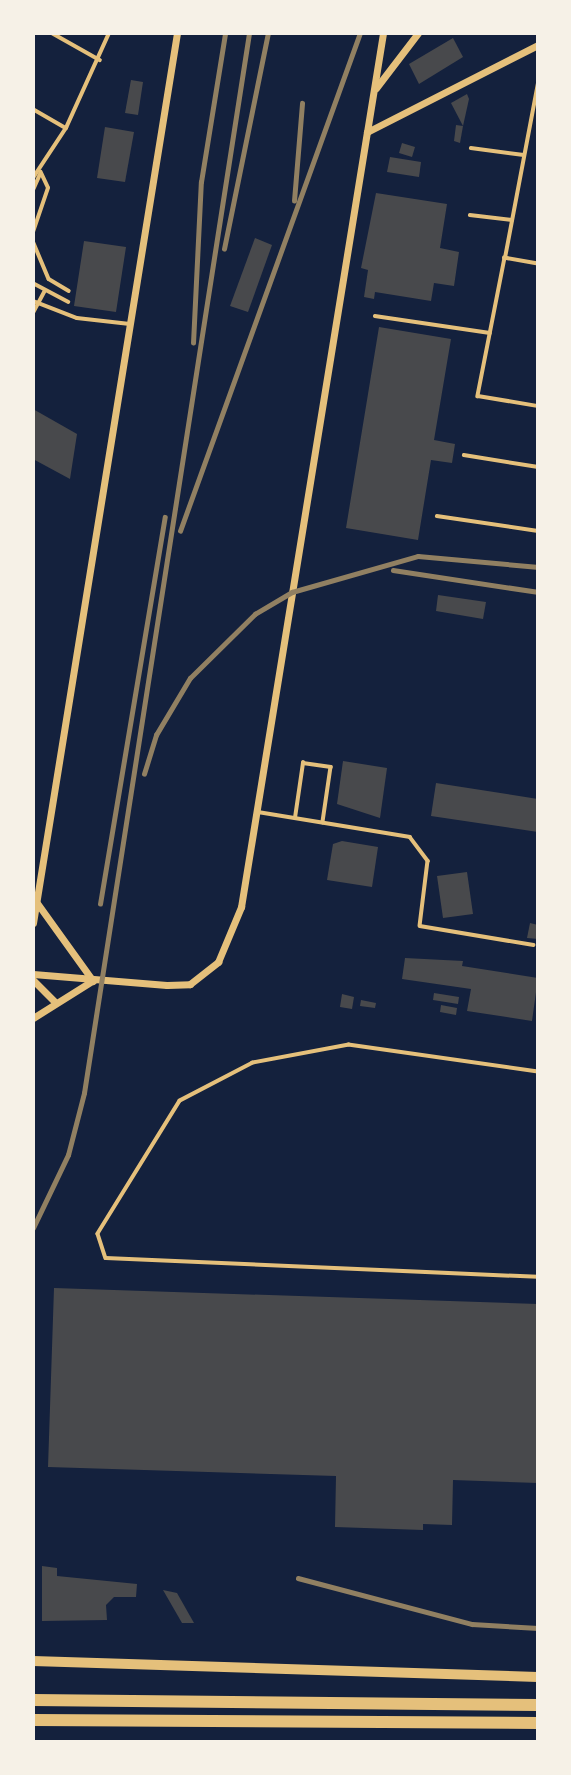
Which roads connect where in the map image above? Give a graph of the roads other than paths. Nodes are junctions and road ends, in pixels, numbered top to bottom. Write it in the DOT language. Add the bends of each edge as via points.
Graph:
graph roads {
  1 [pos="52,33"];
  2 [pos="109,33"];
  3 [pos="177,33"];
  4 [pos="383,33"];
  5 [pos="418,33"];
  6 [pos="538,44"];
  7 [pos="100,60"];
  8 [pos="538,83"];
  9 [pos="373,92"];
  10 [pos="33,109"];
  11 [pos="66,128"];
  12 [pos="367,132"];
  13 [pos="471,148"];
  14 [pos="524,155"];
  15 [pos="41,173"];
  16 [pos="33,178"];
  17 [pos="33,190"];
  18 [pos="470,215"];
  19 [pos="512,220"];
  20 [pos="33,232"];
  21 [pos="33,241"];
  22 [pos="505,258"];
  23 [pos="538,264"];
  24 [pos="33,284"];
  25 [pos="69,291"];
  26 [pos="44,292"];
  27 [pos="33,301"];
  28 [pos="68,302"];
  29 [pos="38,304"];
  30 [pos="33,313"];
  31 [pos="375,316"];
  32 [pos="130,324"];
  33 [pos="490,333"];
  34 [pos="538,406"];
  35 [pos="464,455"];
  36 [pos="538,467"];
  37 [pos="437,516"];
  38 [pos="538,531"];
  39 [pos="256,812"];
  40 [pos="295,818"];
  41 [pos="323,822"];
  42 [pos="37,902"];
  43 [pos="33,923"];
  44 [pos="533,945"];
  45 [pos="33,974"];
  46 [pos="33,980"];
  47 [pos="93,981"];
  48 [pos="54,1001"];
  49 [pos="33,1018"];
  50 [pos="538,1072"];
  51 [pos="538,1277"];
  52 [pos="33,1661"];
  53 [pos="538,1677"];
  54 [pos="33,1700"];
  55 [pos="538,1705"];
  56 [pos="33,1720"];
  57 [pos="538,1723"];
  1 -- 7 [label="lane"];
  2 -- 7 [label="lane"];
  3 -- 32 [label="street"];
  4 -- 9 [label="street"];
  5 -- 9 [label="street"];
  6 -- 12 [label="street"];
  7 -- 11 [label="lane"];
  8 -- 14 [label="lane"];
  9 -- 12 [label="street"];
  10 -- 11 [label="lane"];
  11 -- 15 [label="lane"];
  12 -- 39 [label="street"];
  13 -- 14 [label="lane"];
  14 -- 19 [label="lane"];
  15 -- 16 [label="lane"];
  15 -- 17 [label="lane"];
  15 -- 20 [label="lane" via="48,188"];
  18 -- 19 [label="lane"];
  19 -- 22 [label="lane"];
  21 -- 25 [label="lane" via="49,279"];
  22 -- 23 [label="lane"];
  22 -- 33 [label="lane"];
  24 -- 26 [label="lane"];
  26 -- 28 [label="lane"];
  26 -- 29 [label="lane"];
  27 -- 29 [label="lane"];
  29 -- 30 [label="lane"];
  29 -- 32 [label="lane"];
  31 -- 33 [label="lane"];
  32 -- 42 [label="street"];
  33 -- 34 [label="lane" via="478,396"];
  35 -- 36 [label="lane"];
  37 -- 38 [label="lane"];
  39 -- 40 [label="lane"];
  39 -- 47 [label="street" via="241,907 218,962 190,984"];
  40 -- 41 [label="lane"];
  40 -- 41 [label="lane" via="303,763 331,767"];
  41 -- 44 [label="lane" via="395,832 423,847 429,862 420,926"];
  42 -- 43 [label="street"];
  42 -- 47 [label="street"];
  45 -- 47 [label="street"];
  46 -- 48 [label="street"];
  47 -- 48 [label="street"];
  48 -- 49 [label="street"];
  50 -- 51 [label="lane" via="349,1045 253,1063 180,1101 98,1234 106,1258"];
  52 -- 53 [label="main road"];
  54 -- 55 [label="highway"];
  56 -- 57 [label="highway"];
}
